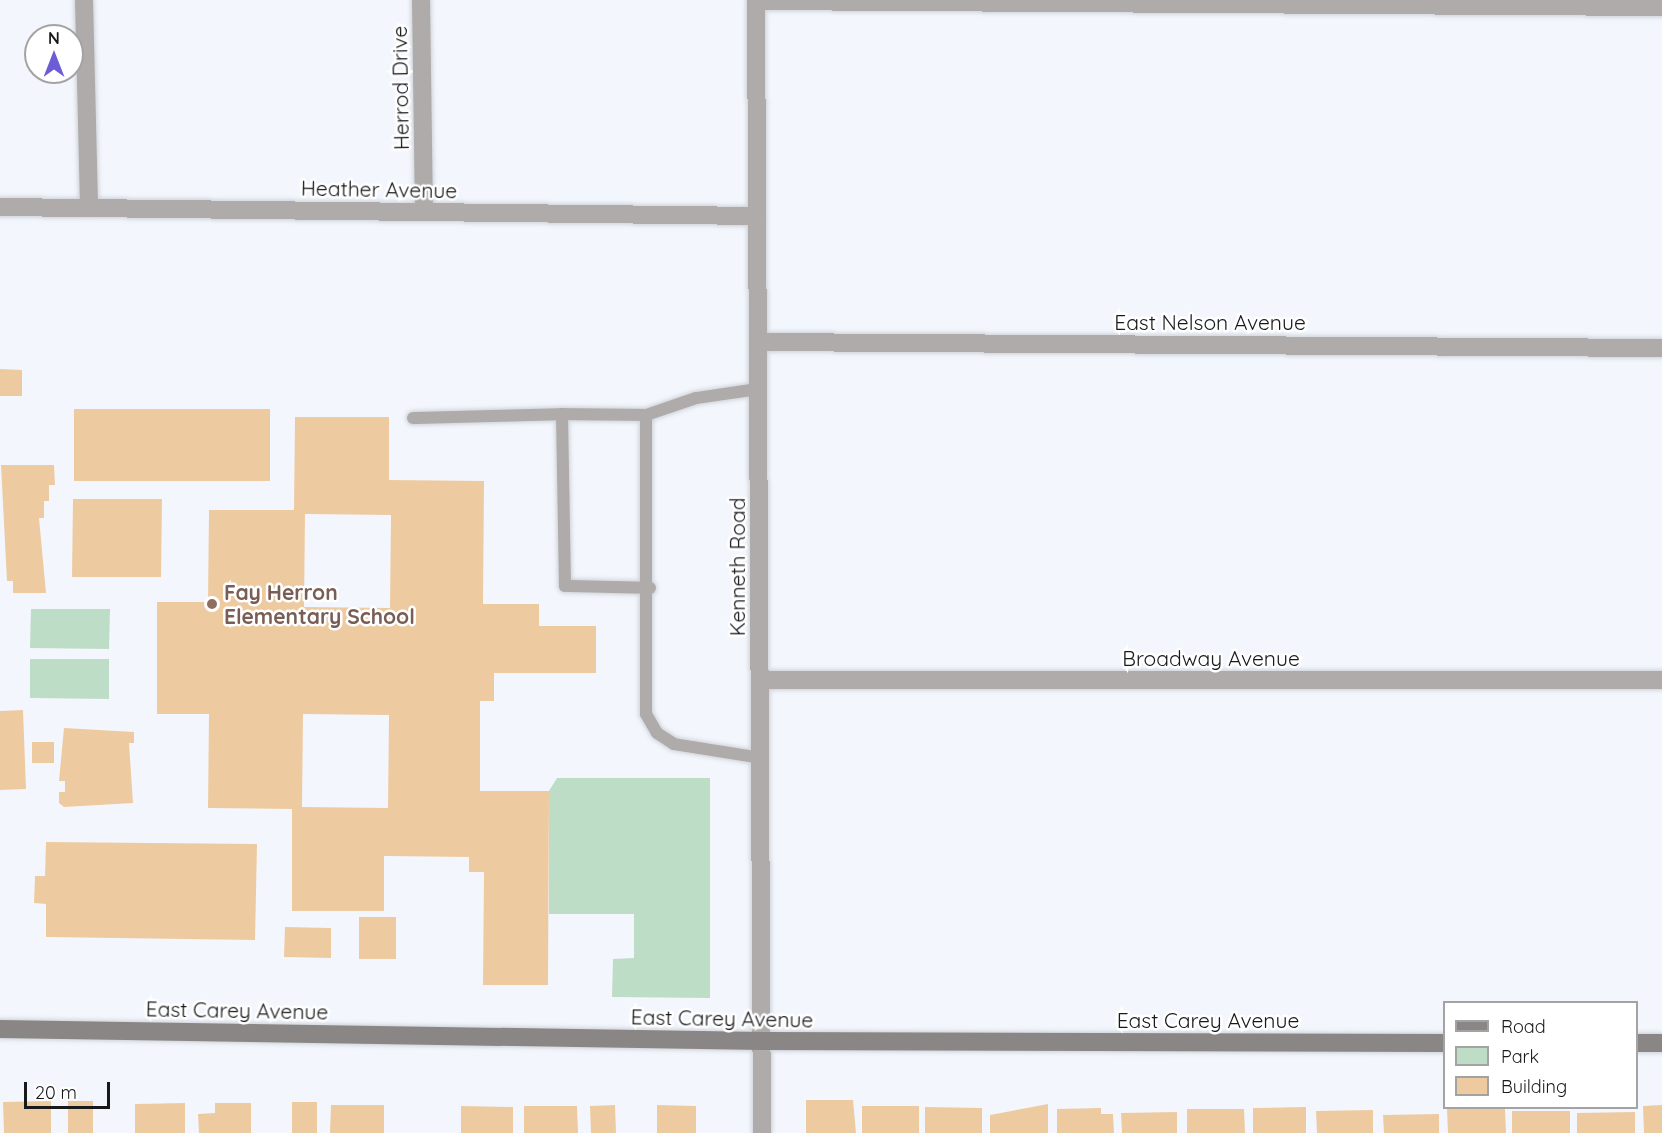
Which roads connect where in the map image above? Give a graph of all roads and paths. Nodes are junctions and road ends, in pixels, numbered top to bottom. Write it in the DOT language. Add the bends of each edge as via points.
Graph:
graph roads {
  1 [pos="84,0"];
  2 [pos="421,0"];
  3 [pos="756,1"];
  4 [pos="1662,8"];
  5 [pos="0,207"];
  6 [pos="90,208"];
  7 [pos="424,212"];
  8 [pos="757,216"];
  9 [pos="758,342"];
  10 [pos="1662,348"];
  11 [pos="758,388"];
  12 [pos="562,414"];
  13 [pos="646,415"];
  14 [pos="413,418"];
  15 [pos="650,588"];
  16 [pos="760,680"];
  17 [pos="1662,680"];
  18 [pos="761,758"];
  19 [pos="0,1029"];
  20 [pos="762,1041"];
  21 [pos="1443,1042"];
  22 [pos="1638,1043"];
  23 [pos="1662,1043"];
  24 [pos="762,1133"];
  1 -- 6 [label="street"];
  2 -- 7 [label="street, Herrod Drive"];
  3 -- 4 [label="street"];
  3 -- 8 [label="street, Kenneth Road"];
  5 -- 6 [label="street, Heather Avenue"];
  6 -- 7 [label="street, Heather Avenue"];
  7 -- 8 [label="street, Heather Avenue"];
  8 -- 9 [label="street, Kenneth Road"];
  9 -- 10 [label="street, East Nelson Avenue"];
  9 -- 11 [label="street, Kenneth Road"];
  11 -- 13 [label="lane" via="678,402"];
  11 -- 16 [label="street, Kenneth Road"];
  12 -- 13 [label="lane"];
  12 -- 14 [label="lane"];
  12 -- 15 [label="lane" via="565,586"];
  13 -- 15 [label="lane"];
  15 -- 18 [label="lane" via="646,714 652,727 687,749"];
  16 -- 17 [label="street, Broadway Avenue"];
  16 -- 18 [label="street, Kenneth Road"];
  18 -- 20 [label="street, Kenneth Road"];
  19 -- 20 [label="main road, East Carey Avenue"];
  20 -- 21 [label="main road, East Carey Avenue"];
  20 -- 24 [label="street, Kenneth Road"];
  22 -- 23 [label="main road"];
}
